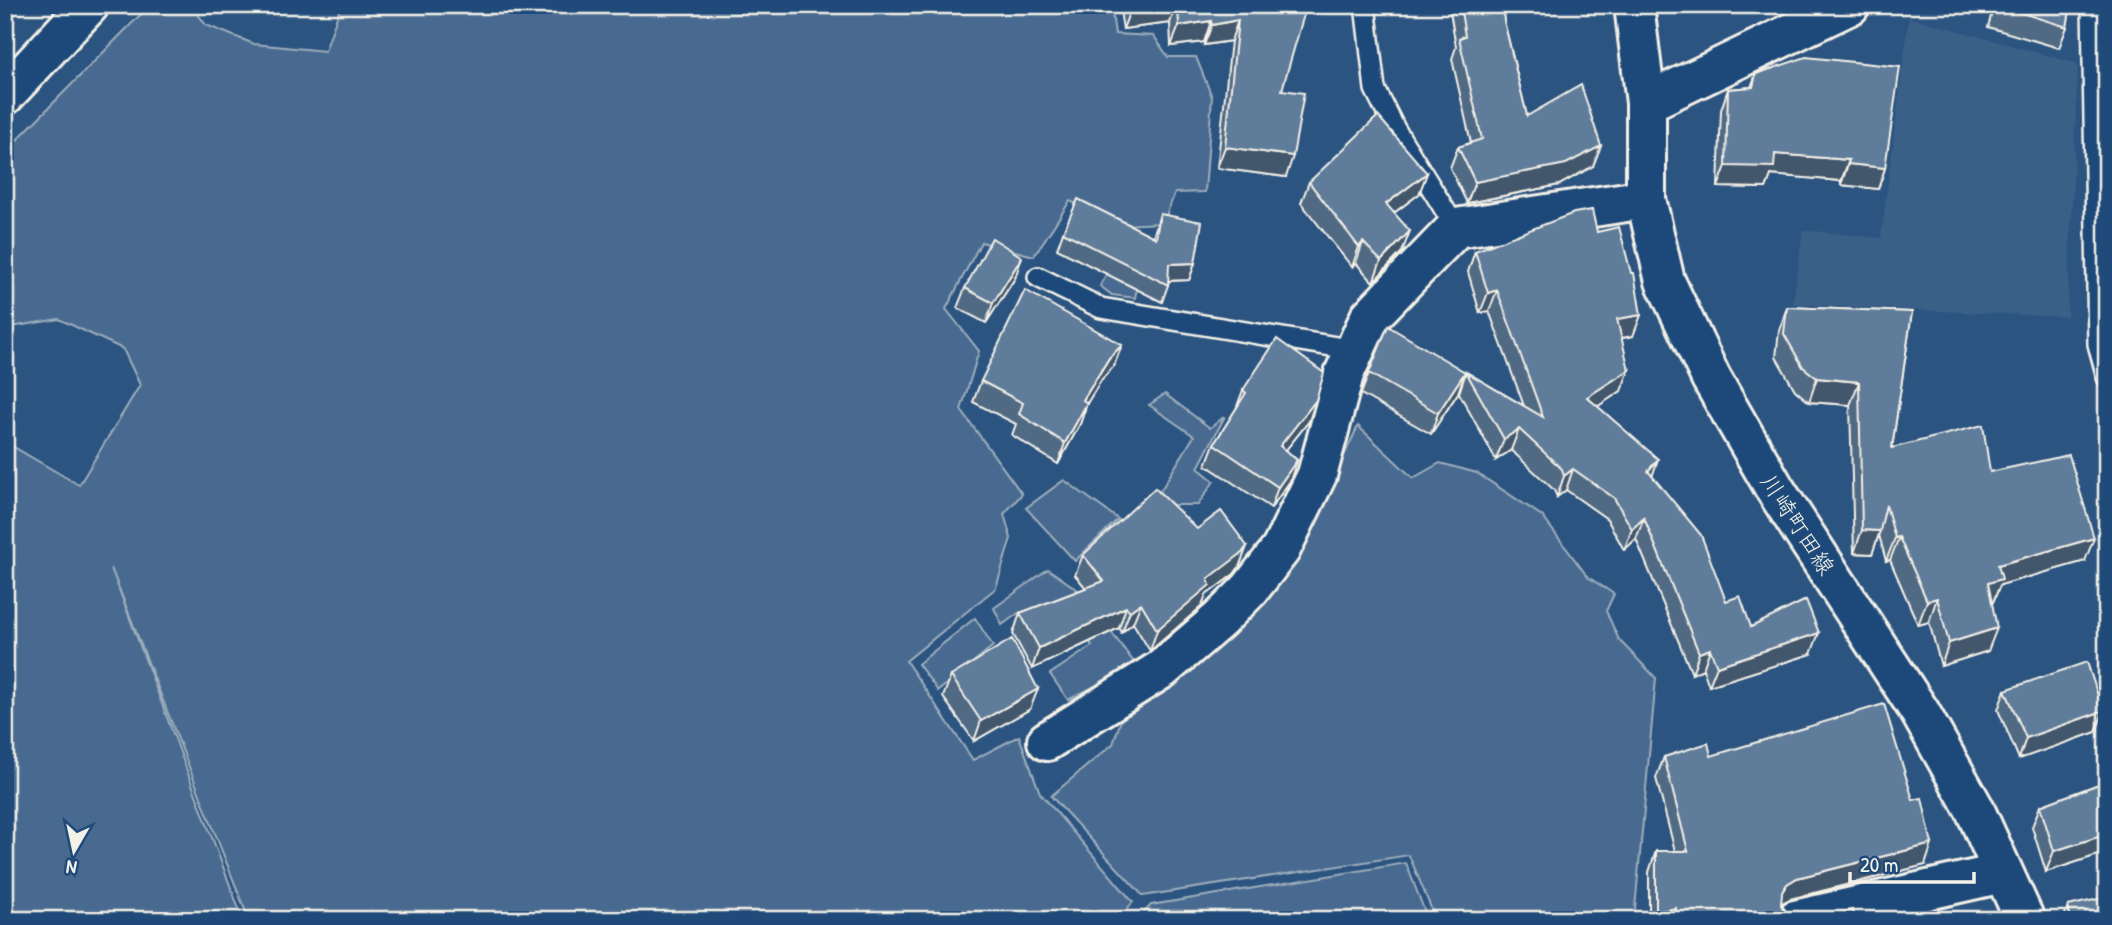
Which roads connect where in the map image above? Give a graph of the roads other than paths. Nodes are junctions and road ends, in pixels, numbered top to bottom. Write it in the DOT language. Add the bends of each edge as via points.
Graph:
graph roads {
  1 [pos="89,5"];
  2 [pos="1365,5"];
  3 [pos="1634,5"];
  4 [pos="1850,5"];
  5 [pos="2092,5"];
  6 [pos="5,95"];
  7 [pos="1646,103"];
  8 [pos="1646,199"];
  9 [pos="1456,228"];
  10 [pos="1038,277"];
  11 [pos="1355,350"];
  12 [pos="2107,377"];
  13 [pos="1047,741"];
  14 [pos="2003,873"];
  15 [pos="1795,920"];
  16 [pos="2025,920"];
  1 -- 6 [label="main road"];
  2 -- 9 [label="lane" via="1375,89"];
  3 -- 7 [label="main road, 川崎町田線"];
  4 -- 7 [label="main road"];
  5 -- 12 [label="lane" via="2098,344"];
  7 -- 8 [label="main road, 川崎町田線"];
  8 -- 9 [label="main road"];
  8 -- 14 [label="main road, 川崎町田線" via="1665,281 1711,378 1775,489 1920,712 1974,808"];
  9 -- 11 [label="main road" via="1370,317"];
  10 -- 11 [label="lane" via="1101,308"];
  11 -- 13 [label="main road" via="1317,474 1281,549 1250,589 1162,669"];
  14 -- 15 [label="main road"];
  14 -- 16 [label="main road, 川崎町田線"];
}
